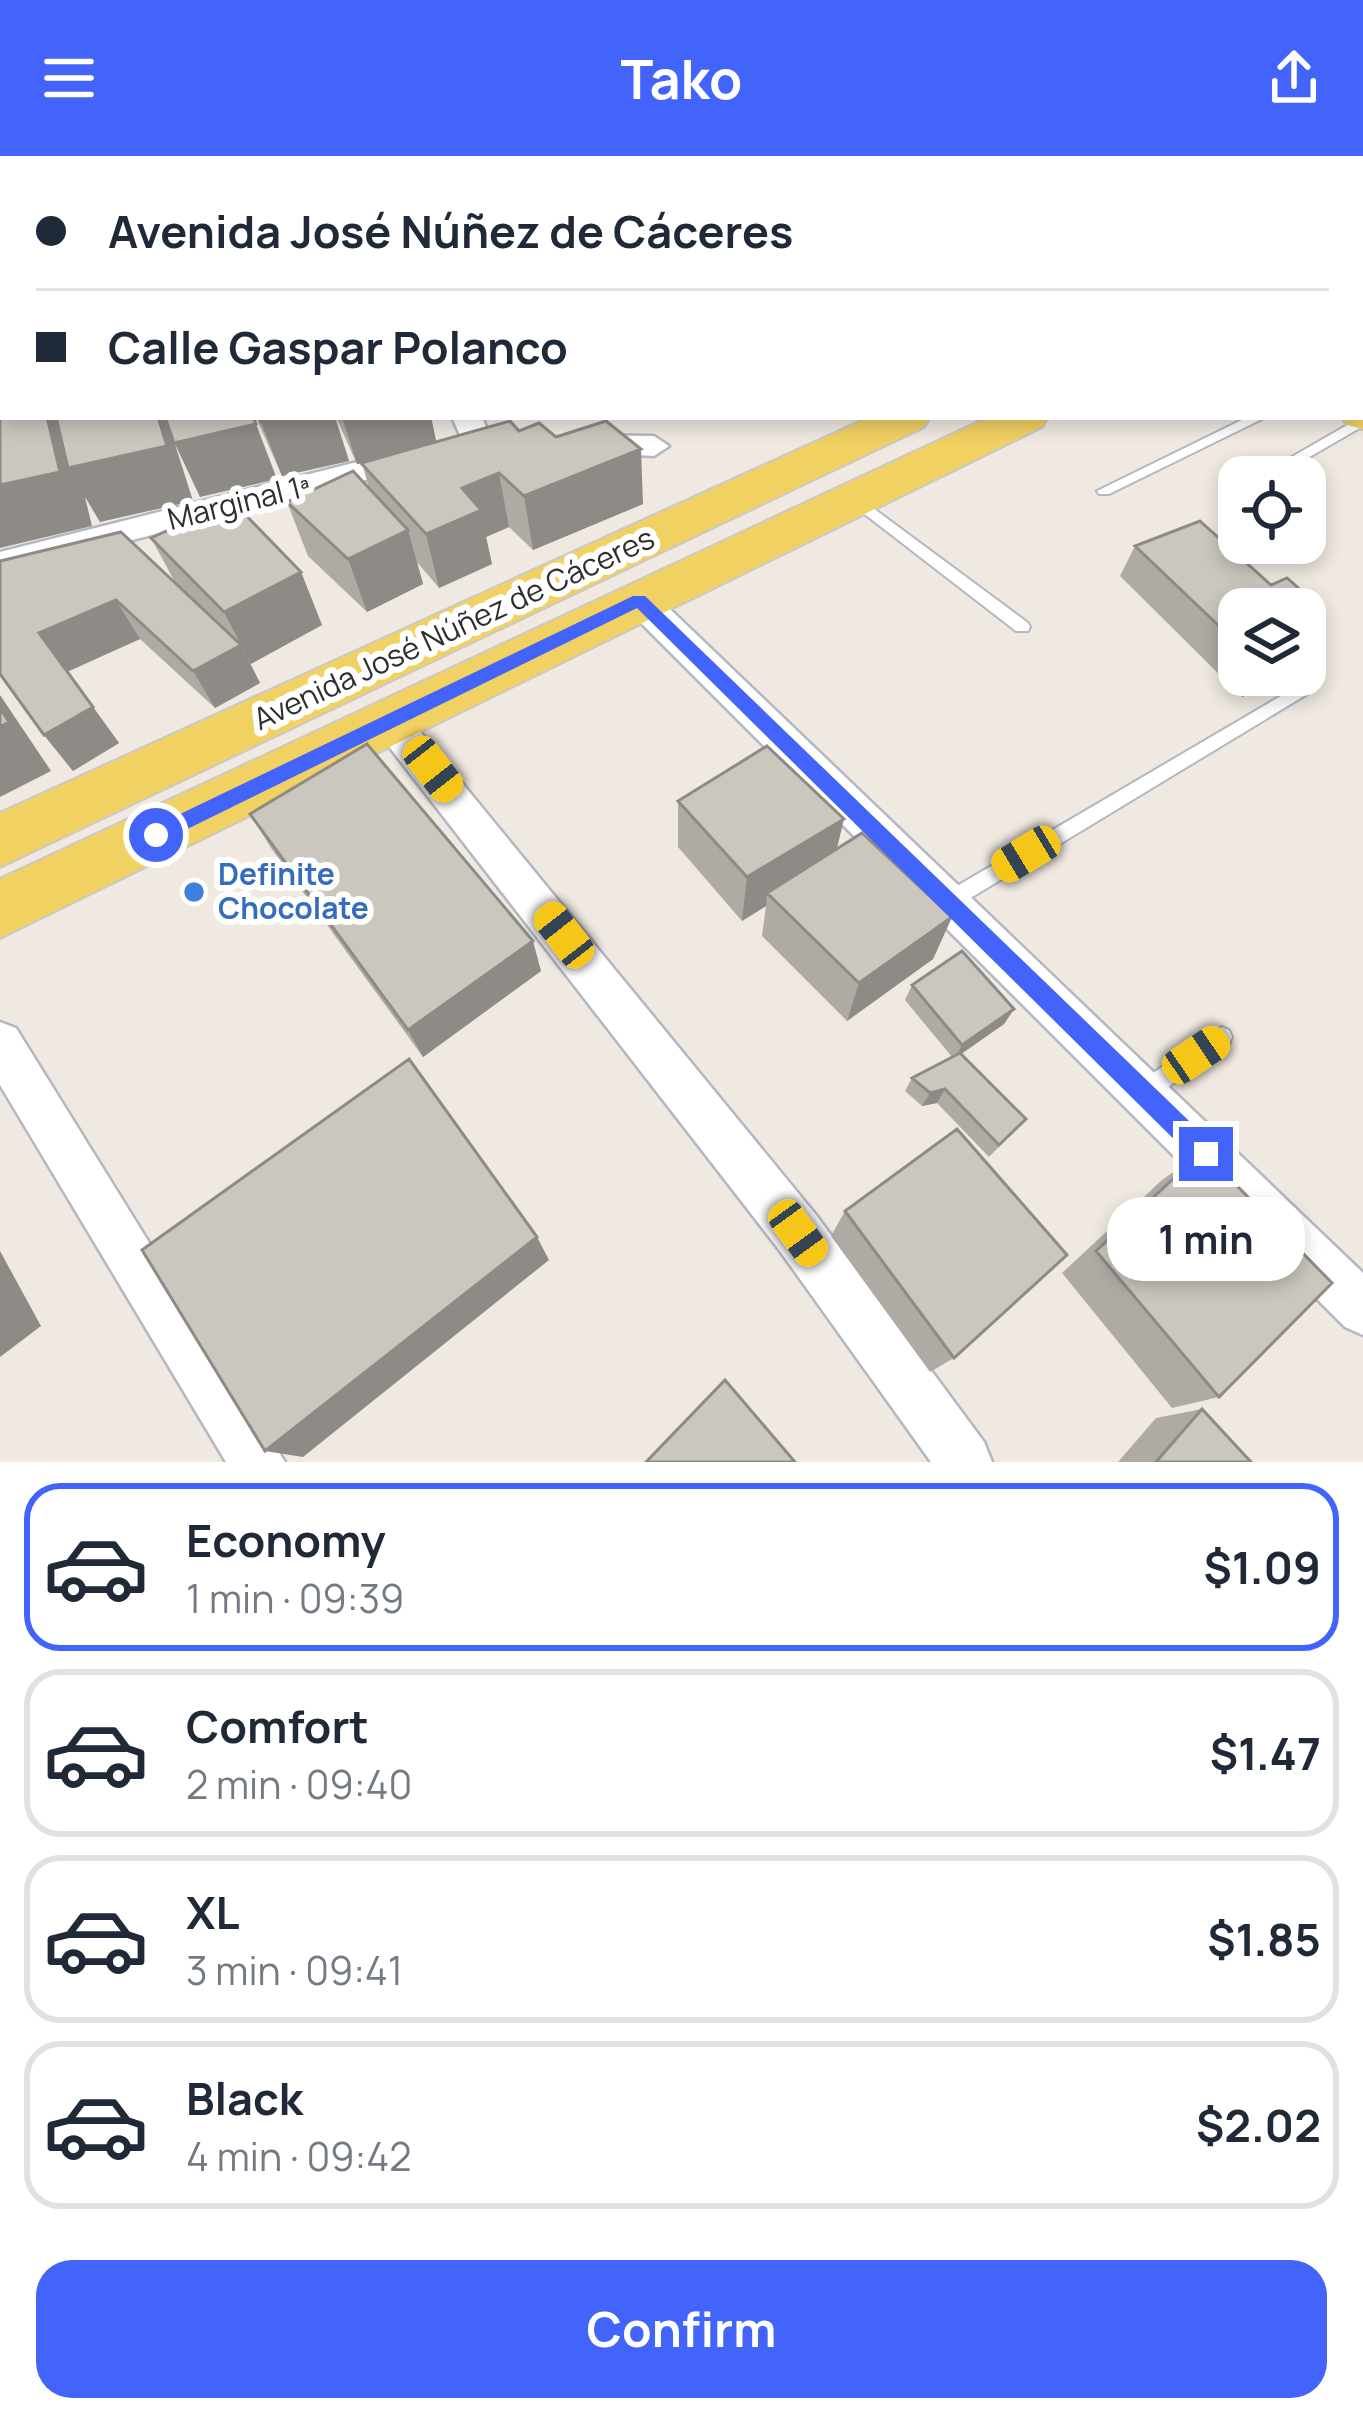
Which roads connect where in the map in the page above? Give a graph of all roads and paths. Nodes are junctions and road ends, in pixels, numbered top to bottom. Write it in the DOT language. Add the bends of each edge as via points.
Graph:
graph roads {
  1 [pos="902,420"];
  2 [pos="1020,420"];
  3 [pos="1253,420"];
  4 [pos="1357,420"];
  5 [pos="467,440"];
  6 [pos="544,443"];
  7 [pos="654,446"];
  8 [pos="1298,456"];
  9 [pos="1104,491"];
  10 [pos="854,499"];
  11 [pos="0,563"];
  12 [pos="639,600"];
  13 [pos="1022,627"];
  14 [pos="1291,696"];
  15 [pos="390,721"];
  16 [pos="0,841"];
  17 [pos="947,902"];
  18 [pos="0,910"];
  19 [pos="1222,1037"];
  20 [pos="0,1043"];
  21 [pos="1143,1092"];
  22 [pos="1363,1309"];
  23 [pos="256,1462"];
  24 [pos="964,1462"];
  1 -- 16 [label="main road, Avenida José Núñez de Cáceres"];
  2 -- 10 [label="main road, Avenida José Núñez de Cáceres"];
  3 -- 9 [label="lane"];
  4 -- 8 [label="lane"];
  5 -- 11 [label="street, Marginal 1ª"];
  6 -- 7 [label="street"];
  10 -- 12 [label="main road, Avenida José Núñez de Cáceres"];
  10 -- 13 [label="lane"];
  12 -- 15 [label="main road, Avenida José Núñez de Cáceres"];
  12 -- 17 [label="street"];
  14 -- 17 [label="lane"];
  15 -- 18 [label="main road, Avenida José Núñez de Cáceres"];
  15 -- 24 [label="street" via="798,1233"];
  17 -- 21 [label="street"];
  19 -- 21 [label="lane"];
  20 -- 23 [label="street"];
  21 -- 22 [label="street"];
}
